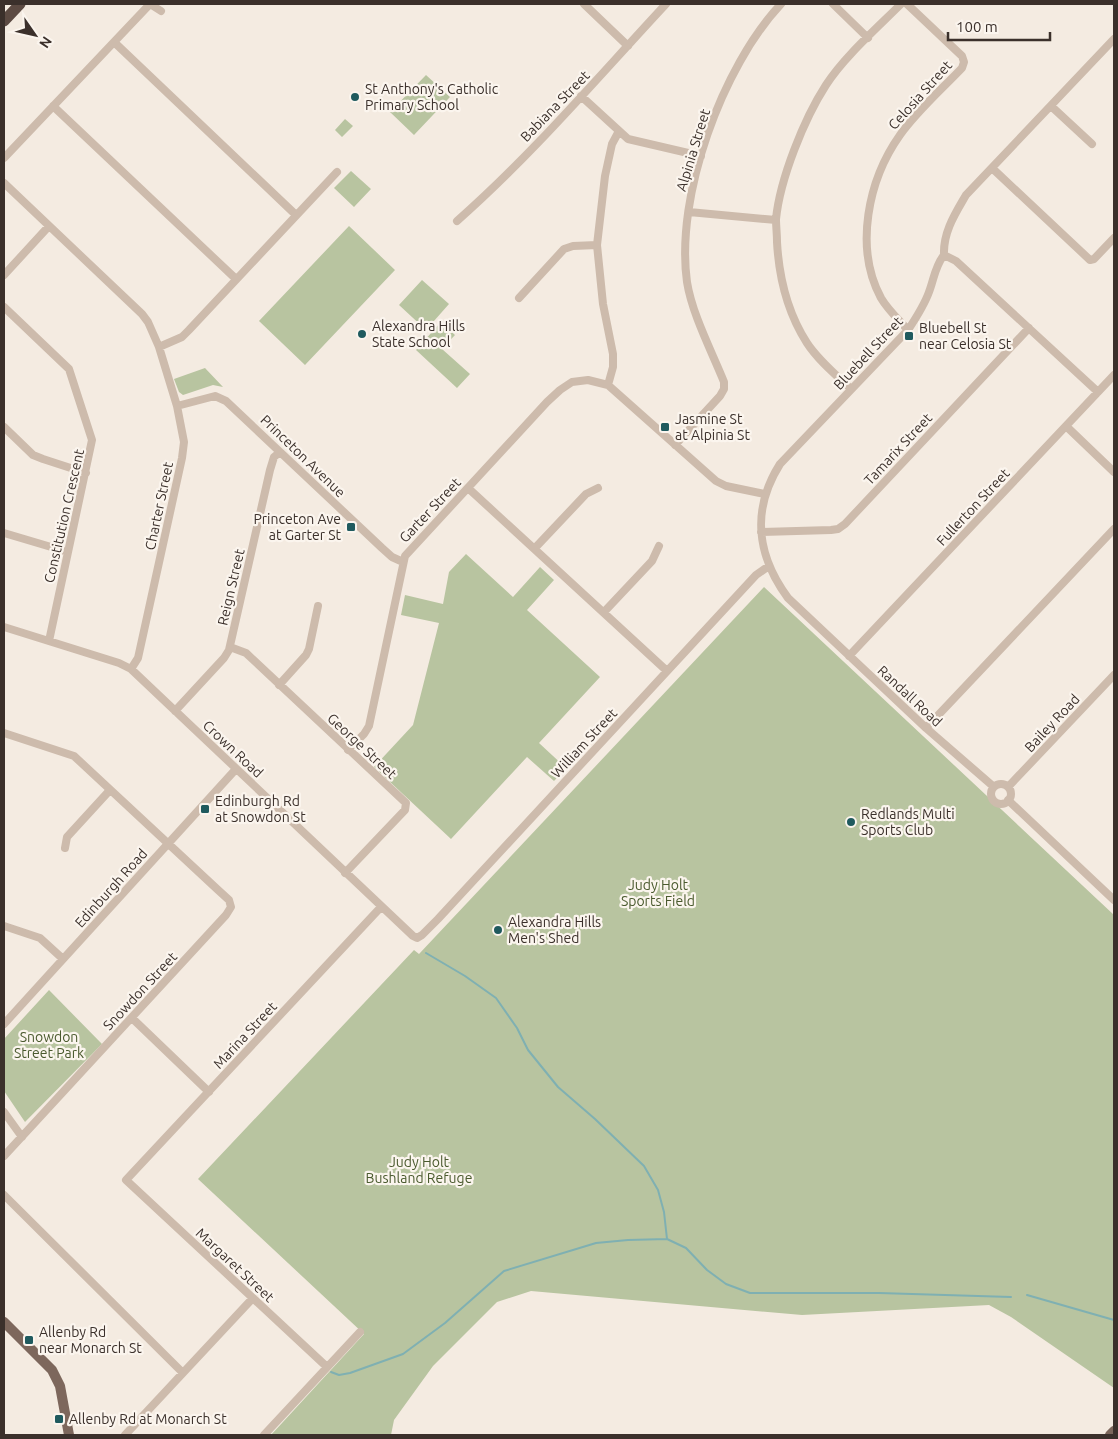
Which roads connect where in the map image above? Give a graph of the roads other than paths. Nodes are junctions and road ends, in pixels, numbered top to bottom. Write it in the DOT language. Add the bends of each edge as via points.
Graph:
graph roads {
  1 [pos="20,4"];
  2 [pos="150,4"];
  3 [pos="584,4"];
  4 [pos="666,4"];
  5 [pos="781,4"];
  6 [pos="833,4"];
  7 [pos="901,4"];
  8 [pos="907,4"];
  9 [pos="161,11"];
  10 [pos="4,21"];
  11 [pos="868,38"];
  12 [pos="1114,41"];
  13 [pos="114,42"];
  14 [pos="628,46"];
  15 [pos="582,96"];
  16 [pos="53,106"];
  17 [pos="1051,106"];
  18 [pos="619,131"];
  19 [pos="1092,144"];
  20 [pos="701,156"];
  21 [pos="4,158"];
  22 [pos="992,168"];
  23 [pos="337,172"];
  24 [pos="4,183"];
  25 [pos="689,212"];
  26 [pos="296,215"];
  27 [pos="776,220"];
  28 [pos="457,221"];
  29 [pos="49,226"];
  30 [pos="1114,238"];
  31 [pos="597,245"];
  32 [pos="944,255"];
  33 [pos="4,275"];
  34 [pos="236,279"];
  35 [pos="519,298"];
  36 [pos="4,307"];
  37 [pos="1029,328"];
  38 [pos="908,330"];
  39 [pos="159,347"];
  40 [pos="1114,375"];
  41 [pos="608,385"];
  42 [pos="852,389"];
  43 [pos="1098,392"];
  44 [pos="177,406"];
  45 [pos="1066,426"];
  46 [pos="4,427"];
  47 [pos="675,445"];
  48 [pos="280,452"];
  49 [pos="1114,472"];
  50 [pos="86,473"];
  51 [pos="468,488"];
  52 [pos="598,488"];
  53 [pos="765,494"];
  54 [pos="1114,528"];
  55 [pos="761,532"];
  56 [pos="4,533"];
  57 [pos="659,546"];
  58 [pos="535,548"];
  59 [pos="68,552"];
  60 [pos="403,562"];
  61 [pos="769,566"];
  62 [pos="318,606"];
  63 [pos="604,612"];
  64 [pos="811,620"];
  65 [pos="4,627"];
  66 [pos="49,641"];
  67 [pos="230,646"];
  68 [pos="849,656"];
  69 [pos="131,669"];
  70 [pos="667,671"];
  71 [pos="1114,675"];
  72 [pos="280,685"];
  73 [pos="175,711"];
  74 [pos="926,728"];
  75 [pos="4,733"];
  76 [pos="348,750"];
  77 [pos="236,769"];
  78 [pos="994,787"];
  79 [pos="1008,787"];
  80 [pos="110,790"];
  81 [pos="1008,800"];
  82 [pos="168,843"];
  83 [pos="65,848"];
  84 [pos="345,873"];
  85 [pos="1114,900"];
  86 [pos="381,907"];
  87 [pos="4,926"];
  88 [pos="417,938"];
  89 [pos="63,959"];
  90 [pos="132,1018"];
  91 [pos="4,1024"];
  92 [pos="209,1092"];
  93 [pos="4,1112"];
  94 [pos="22,1137"];
  95 [pos="4,1156"];
  96 [pos="126,1180"];
  97 [pos="4,1195"];
  98 [pos="252,1299"];
  99 [pos="4,1322"];
  100 [pos="360,1332"];
  101 [pos="327,1368"];
  102 [pos="183,1372"];
  103 [pos="1114,1431"];
  104 [pos="69,1435"];
  105 [pos="125,1435"];
  106 [pos="264,1435"];
  107 [pos="1110,1435"];
  1 -- 10 [label="highway"];
  2 -- 9 [label="street"];
  2 -- 13 [label="street"];
  3 -- 14 [label="street"];
  4 -- 14 [label="street, Babiana Street"];
  5 -- 20 [label="street, Alpinia Street" via="751,41 737,65"];
  6 -- 11 [label="street"];
  7 -- 11 [label="street"];
  8 -- 38 [label="street, Celosia Street" via="962,56 964,62 899,136 885,161 870,205 866,238 870,271 882,298"];
  11 -- 27 [label="street" via="827,84 808,118 787,170"];
  12 -- 17 [label="street, Bluebell Street"];
  13 -- 16 [label="street"];
  13 -- 26 [label="street"];
  14 -- 15 [label="street, Babiana Street"];
  15 -- 18 [label="street"];
  15 -- 28 [label="street, Babiana Street" via="484,198"];
  16 -- 21 [label="street"];
  16 -- 34 [label="street"];
  17 -- 19 [label="street"];
  17 -- 22 [label="street, Bluebell Street"];
  18 -- 20 [label="street" via="635,142"];
  18 -- 31 [label="street" via="612,144 605,176"];
  20 -- 25 [label="street, Alpinia Street"];
  22 -- 30 [label="street" via="1090,260"];
  22 -- 32 [label="street, Bluebell Street" via="966,195 953,216"];
  23 -- 26 [label="street"];
  24 -- 29 [label="street, Charter Street"];
  25 -- 27 [label="street"];
  25 -- 47 [label="street, Alpinia Street" via="687,283 692,304 724,382 724,390"];
  26 -- 34 [label="street"];
  27 -- 42 [label="street" via="782,281 797,326 808,345"];
  29 -- 33 [label="street"];
  29 -- 39 [label="street, Charter Street" via="142,314"];
  31 -- 35 [label="street" via="564,249"];
  31 -- 41 [label="street" via="603,304 613,354"];
  32 -- 37 [label="street" via="956,261"];
  32 -- 38 [label="street, Bluebell Street" via="919,314"];
  34 -- 39 [label="street" via="182,337"];
  36 -- 50 [label="street, Constitution Crescent" via="69,369 92,440"];
  37 -- 43 [label="street"];
  37 -- 55 [label="street, Tamarix Street" via="845,524 831,530"];
  38 -- 42 [label="street, Bluebell Street"];
  39 -- 44 [label="street, Charter Street"];
  40 -- 43 [label="street, Fullerton Street"];
  41 -- 47 [label="street"];
  41 -- 51 [label="street, Garter Street" via="582,380 566,385"];
  42 -- 53 [label="street, Bluebell Street" via="785,457"];
  43 -- 45 [label="street, Fullerton Street"];
  44 -- 48 [label="street, Princeton Avenue" via="221,397"];
  44 -- 69 [label="street, Charter Street" via="184,442 182,458 138,658"];
  45 -- 49 [label="street"];
  45 -- 68 [label="street, Fullerton Street"];
  46 -- 50 [label="street" via="33,455"];
  47 -- 53 [label="street" via="721,484"];
  48 -- 60 [label="street, Princeton Avenue" via="392,557"];
  48 -- 67 [label="street, Reign Street" via="274,457 270,470"];
  50 -- 59 [label="street, Constitution Crescent"];
  51 -- 58 [label="street"];
  51 -- 60 [label="street, Garter Street" via="409,551"];
  52 -- 58 [label="street" via="586,494"];
  53 -- 55 [label="street, Bluebell Street"];
  54 -- 74 [label="street"];
  55 -- 61 [label="street, Bluebell Street"];
  56 -- 59 [label="street"];
  57 -- 63 [label="street" via="652,561"];
  58 -- 63 [label="street"];
  59 -- 66 [label="street, Constitution Crescent"];
  60 -- 76 [label="street, Garter Street" via="369,726"];
  61 -- 64 [label="street, Bluebell Street" via="788,598"];
  61 -- 70 [label="street, William Street"];
  62 -- 72 [label="street" via="306,655"];
  63 -- 70 [label="street"];
  64 -- 68 [label="street, Randall Road"];
  65 -- 66 [label="street, Crown Road"];
  66 -- 69 [label="street, Crown Road"];
  67 -- 72 [label="street, George Street" via="242,651"];
  67 -- 73 [label="street, Reign Street" via="224,658"];
  68 -- 74 [label="street, Randall Road"];
  69 -- 73 [label="street, Crown Road"];
  70 -- 88 [label="street, William Street"];
  71 -- 79 [label="street, Bailey Road"];
  72 -- 76 [label="street, George Street"];
  73 -- 77 [label="street, Crown Road"];
  74 -- 78 [label="street, Randall Road"];
  75 -- 80 [label="street, Snowdon Street" via="74,756"];
  76 -- 84 [label="street, George Street" via="406,803 406,810"];
  77 -- 82 [label="street, Edinburgh Road"];
  77 -- 84 [label="street, Crown Road"];
  78 -- 79 [label="street" via="1000,784"];
  78 -- 81 [label="street, Randall Road" via="991,793 995,801"];
  79 -- 81 [label="street"];
  80 -- 82 [label="street, Snowdon Street"];
  80 -- 83 [label="street" via="68,836"];
  81 -- 85 [label="street, Randall Road"];
  82 -- 89 [label="street, Edinburgh Road"];
  82 -- 90 [label="street, Snowdon Street" via="229,900 230,907"];
  84 -- 86 [label="street, Crown Road"];
  86 -- 88 [label="street, Crown Road"];
  86 -- 92 [label="street, Marina Street"];
  87 -- 89 [label="street" via="40,938"];
  89 -- 91 [label="street, Edinburgh Road"];
  90 -- 92 [label="street"];
  90 -- 94 [label="street, Snowdon Street"];
  92 -- 96 [label="street, Marina Street"];
  93 -- 94 [label="street"];
  94 -- 95 [label="street, Snowdon Street"];
  96 -- 98 [label="street, Margaret Street"];
  97 -- 102 [label="street"];
  98 -- 101 [label="street, Margaret Street"];
  98 -- 102 [label="street"];
  99 -- 104 [label="main road" via="52,1370 60,1386"];
  100 -- 101 [label="street"];
  101 -- 106 [label="street"];
  102 -- 105 [label="street"];
  103 -- 107 [label="main road"];
}
